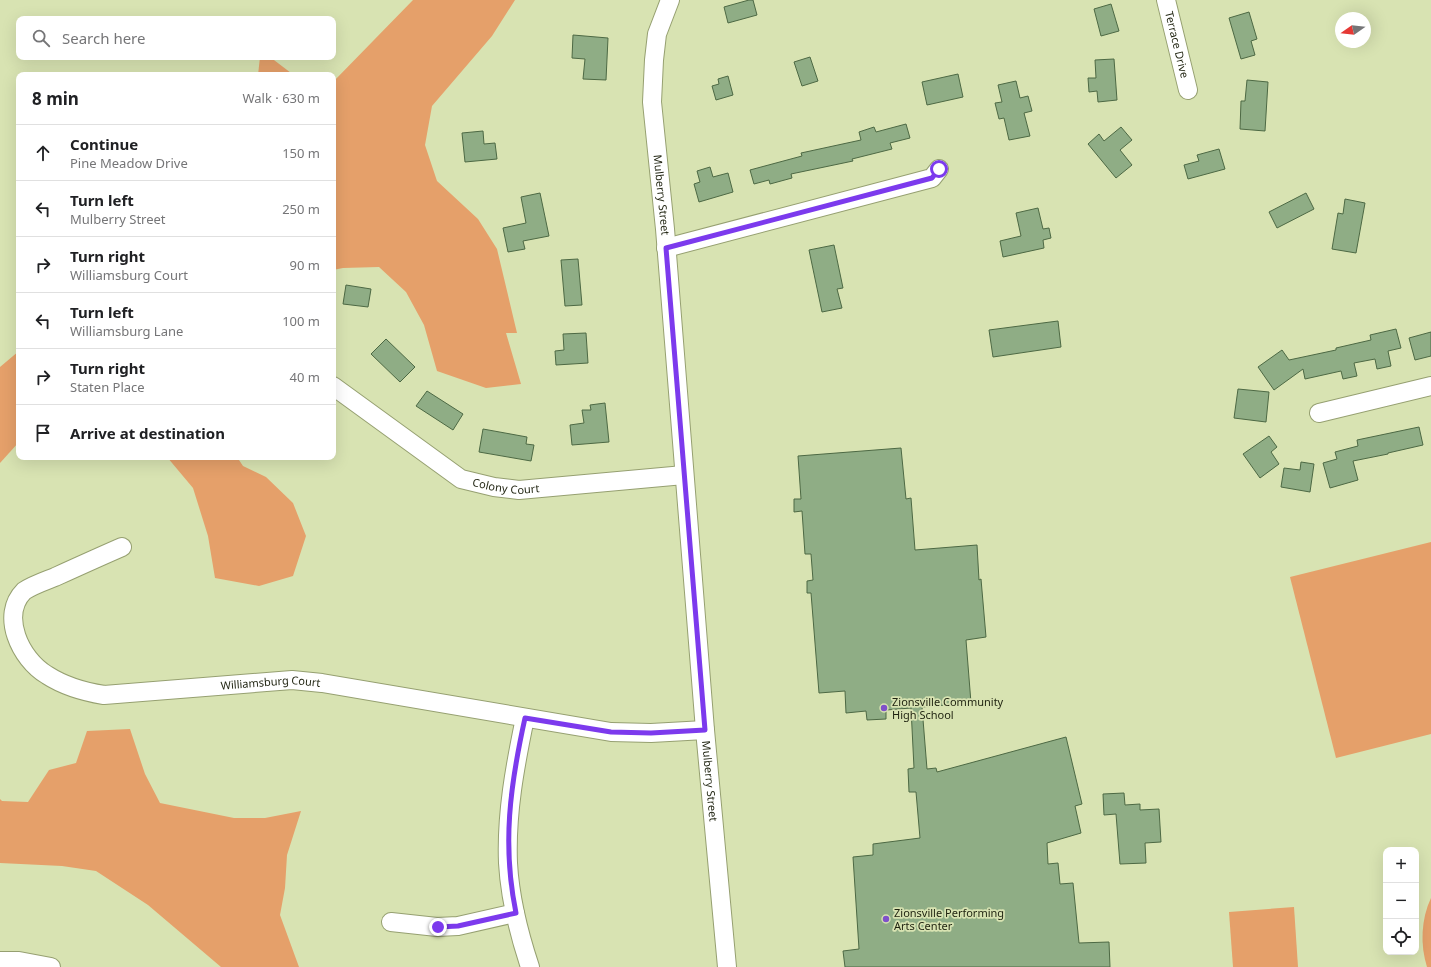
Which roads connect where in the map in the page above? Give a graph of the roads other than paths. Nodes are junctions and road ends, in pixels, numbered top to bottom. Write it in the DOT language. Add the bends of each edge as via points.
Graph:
graph roads {
  1 [pos="670,0"];
  2 [pos="1166,0"];
  3 [pos="1188,90"];
  4 [pos="939,169"];
  5 [pos="666,248"];
  6 [pos="1431,386"];
  7 [pos="336,388"];
  8 [pos="1319,414"];
  9 [pos="684,475"];
  10 [pos="122,547"];
  11 [pos="525,718"];
  12 [pos="705,730"];
  13 [pos="516,913"];
  14 [pos="391,922"];
  15 [pos="0,960"];
  16 [pos="51,967"];
  17 [pos="530,967"];
  18 [pos="728,967"];
  1 -- 5 [label="street, Mulberry Street" via="657,34 652,102"];
  2 -- 3 [label="street, Terrace Drive"];
  4 -- 5 [label="street" via="932,178"];
  5 -- 9 [label="street, Mulberry Street"];
  6 -- 8 [label="street"];
  7 -- 9 [label="street, Colony Court" via="461,479 519,490"];
  9 -- 12 [label="street, Mulberry Street"];
  10 -- 11 [label="street, Williamsburg Court" via="24,591 11,605 8,624 13,637 23,655 46,675 74,687 104,695 292,680 322,682"];
  11 -- 12 [label="street, Williamsburg Court" via="611,732"];
  11 -- 13 [label="street" via="508,825 508,864"];
  12 -- 18 [label="street, Mulberry Street"];
  13 -- 14 [label="street" via="458,926 438,927"];
  13 -- 17 [label="street" via="520,937"];
  15 -- 16 [label="street"];
}
